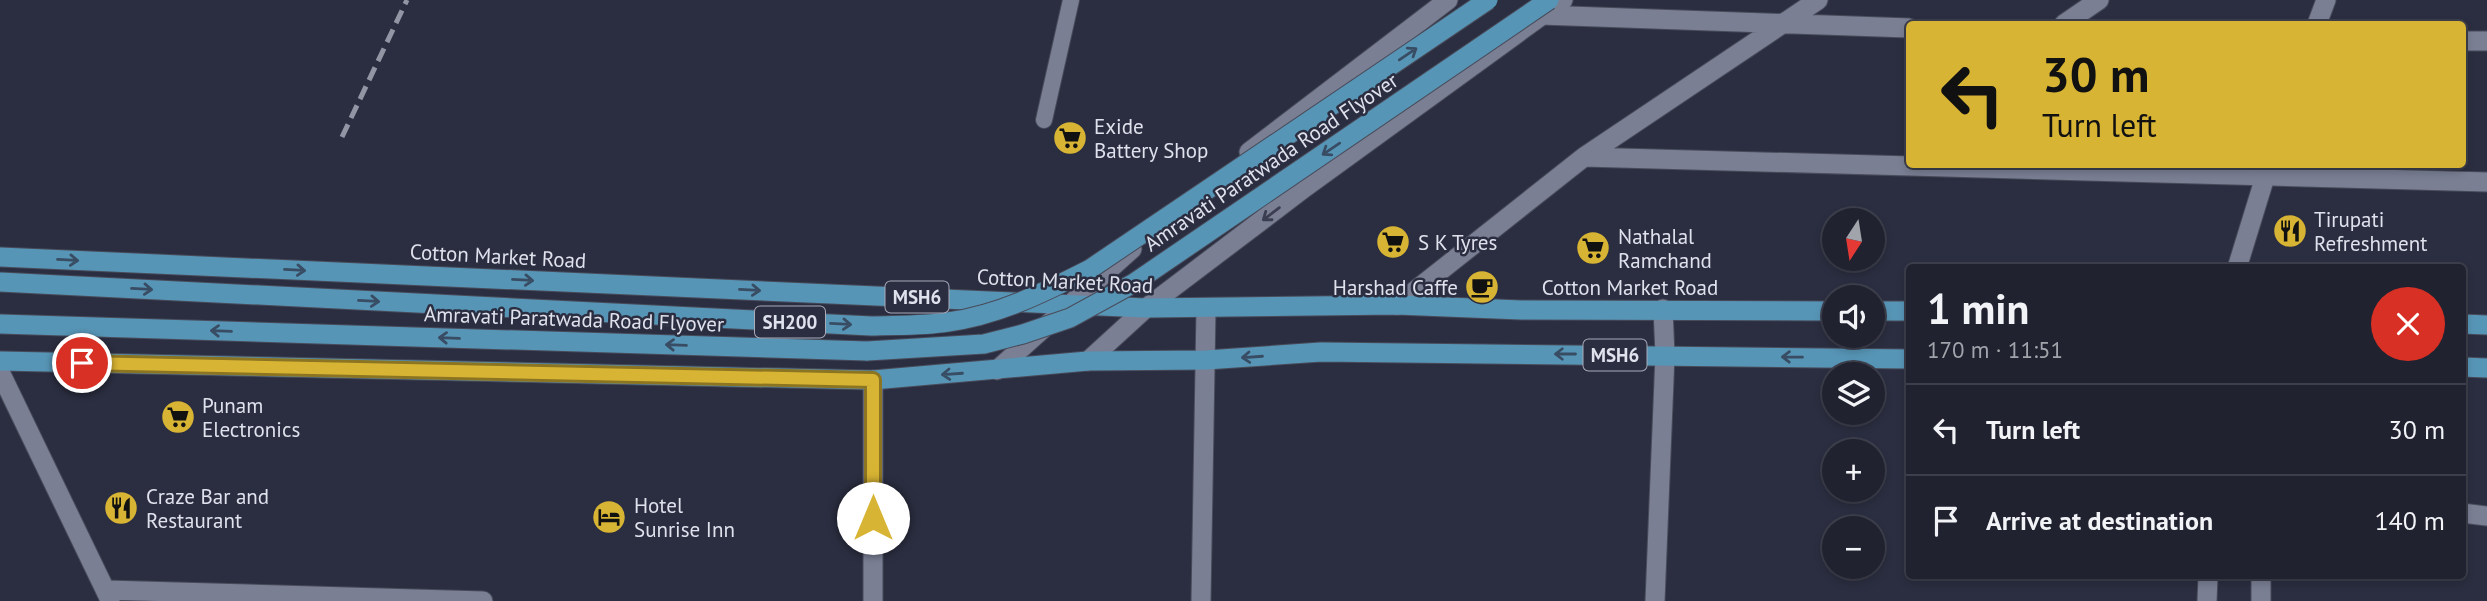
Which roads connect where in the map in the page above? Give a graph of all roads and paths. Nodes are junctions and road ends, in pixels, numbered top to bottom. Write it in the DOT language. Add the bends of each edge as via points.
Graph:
graph roads {
  1 [pos="1071,0"];
  2 [pos="1448,0"];
  3 [pos="1488,0"];
  4 [pos="1563,0"];
  5 [pos="1818,0"];
  6 [pos="2099,0"];
  7 [pos="2326,0"];
  8 [pos="1545,7"];
  9 [pos="2068,21"];
  10 [pos="2318,21"];
  11 [pos="1781,24"];
  12 [pos="1906,28"];
  13 [pos="2466,41"];
  14 [pos="2487,41"];
  15 [pos="1044,120"];
  16 [pos="1584,157"];
  17 [pos="1906,163"];
  18 [pos="2162,168"];
  19 [pos="2267,170"];
  20 [pos="2487,182"];
  21 [pos="0,257"];
  22 [pos="2239,264"];
  23 [pos="0,282"];
  24 [pos="1068,304"];
  25 [pos="1397,305"];
  26 [pos="1146,308"];
  27 [pos="1206,309"];
  28 [pos="1662,309"];
  29 [pos="1822,311"];
  30 [pos="1885,311"];
  31 [pos="1906,311"];
  32 [pos="0,324"];
  33 [pos="2466,324"];
  34 [pos="2487,325"];
  35 [pos="1665,355"];
  36 [pos="1906,359"];
  37 [pos="1206,360"];
  38 [pos="0,361"];
  39 [pos="1088,361"];
  40 [pos="2466,367"];
  41 [pos="2487,368"];
  42 [pos="997,370"];
  43 [pos="0,372"];
  44 [pos="873,380"];
  45 [pos="2466,513"];
  46 [pos="2487,516"];
  47 [pos="2208,579"];
  48 [pos="2261,579"];
  49 [pos="109,596"];
  50 [pos="377,599"];
  51 [pos="483,601"];
  52 [pos="873,601"];
  53 [pos="1201,601"];
  54 [pos="1655,601"];
  55 [pos="2207,601"];
  56 [pos="2261,601"];
  1 -- 15 [label="lane"];
  2 -- 24 [label="street" via="1205,186"];
  23 -- 3 [label="main road, Amravati Paratwada Road Flyover / SH200, one-way, bridge" via="871,326 947,323 996,311 1090,269"];
  4 -- 8 [label="street"];
  5 -- 11 [label="street"];
  6 -- 9 [label="street"];
  7 -- 10 [label="street"];
  8 -- 11 [label="street"];
  8 -- 26 [label="street, one-way"];
  8 -- 32 [label="main road, Amravati Paratwada Road Flyover / SH200, one-way, bridge" via="1134,283 1070,318 984,344 867,351"];
  11 -- 12 [label="street"];
  11 -- 16 [label="street"];
  13 -- 14 [label="street"];
  16 -- 17 [label="street"];
  16 -- 25 [label="street"];
  18 -- 19 [label="street"];
  19 -- 20 [label="street"];
  19 -- 22 [label="street"];
  21 -- 24 [label="main road, Cotton Market Road / MSH6, one-way"];
  24 -- 26 [label="main road, Cotton Market Road / MSH6"];
  24 -- 42 [label="street"];
  25 -- 27 [label="main road, Cotton Market Road / MSH6"];
  25 -- 28 [label="main road, Cotton Market Road / MSH6"];
  26 -- 27 [label="main road, Cotton Market Road / MSH6"];
  26 -- 39 [label="street"];
  27 -- 37 [label="street"];
  28 -- 29 [label="main road, Cotton Market Road / MSH6"];
  28 -- 35 [label="street"];
  30 -- 31 [label="main road"];
  33 -- 34 [label="main road"];
  36 -- 35 [label="main road, MSH6, one-way"];
  35 -- 37 [label="main road, MSH6, one-way" via="1321,352"];
  35 -- 54 [label="street"];
  37 -- 39 [label="main road, MSH6"];
  37 -- 53 [label="street"];
  38 -- 44 [label="main road, MSH6"];
  39 -- 42 [label="main road, MSH6"];
  40 -- 41 [label="main road"];
  42 -- 44 [label="main road, MSH6, one-way"];
  43 -- 49 [label="street"];
  44 -- 52 [label="street"];
  45 -- 46 [label="street"];
  47 -- 55 [label="street"];
  48 -- 56 [label="street"];
  49 -- 50 [label="street"];
  50 -- 51 [label="street"];
}
